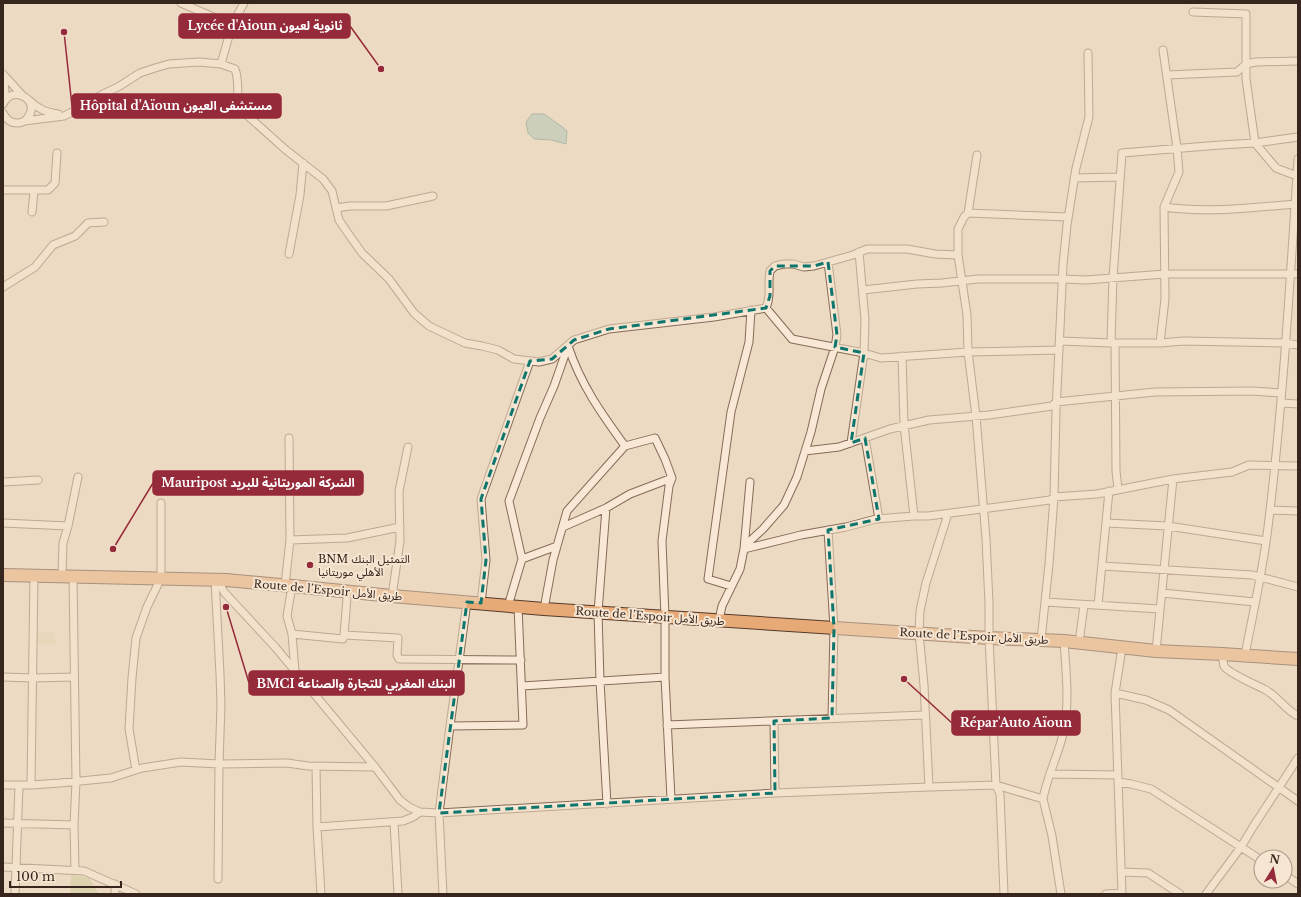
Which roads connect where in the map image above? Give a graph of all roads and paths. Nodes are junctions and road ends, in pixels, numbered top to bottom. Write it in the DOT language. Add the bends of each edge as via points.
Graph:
graph roads {
  1 [pos="181,3"];
  2 [pos="244,3"];
  3 [pos="1193,12"];
  4 [pos="232,25"];
  5 [pos="1162,50"];
  6 [pos="1088,53"];
  7 [pos="1298,61"];
  8 [pos="221,64"];
  9 [pos="1246,64"];
  10 [pos="3,74"];
  11 [pos="1167,75"];
  12 [pos="25,98"];
  13 [pos="3,104"];
  14 [pos="3,113"];
  15 [pos="64,116"];
  16 [pos="21,122"];
  17 [pos="3,126"];
  18 [pos="1298,137"];
  19 [pos="1255,143"];
  20 [pos="1177,148"];
  21 [pos="57,153"];
  22 [pos="977,155"];
  23 [pos="1298,159"];
  24 [pos="304,163"];
  25 [pos="1297,176"];
  26 [pos="1120,177"];
  27 [pos="1074,178"];
  28 [pos="3,190"];
  29 [pos="34,191"];
  30 [pos="432,196"];
  31 [pos="1295,204"];
  32 [pos="1164,207"];
  33 [pos="336,208"];
  34 [pos="32,212"];
  35 [pos="968,213"];
  36 [pos="1068,217"];
  37 [pos="104,222"];
  38 [pos="1296,236"];
  39 [pos="859,252"];
  40 [pos="289,254"];
  41 [pos="958,255"];
  42 [pos="828,262"];
  43 [pos="1165,274"];
  44 [pos="1294,274"];
  45 [pos="1113,278"];
  46 [pos="1063,279"];
  47 [pos="961,282"];
  48 [pos="3,287"];
  49 [pos="863,290"];
  50 [pos="766,308"];
  51 [pos="751,310"];
  52 [pos="1060,341"];
  53 [pos="1113,343"];
  54 [pos="1160,343"];
  55 [pos="1286,343"];
  56 [pos="1298,345"];
  57 [pos="568,346"];
  58 [pos="835,347"];
  59 [pos="1059,350"];
  60 [pos="968,352"];
  61 [pos="864,353"];
  62 [pos="902,356"];
  63 [pos="530,361"];
  64 [pos="1282,393"];
  65 [pos="1116,396"];
  66 [pos="1056,402"];
  67 [pos="1281,403"];
  68 [pos="1298,404"];
  69 [pos="976,416"];
  70 [pos="904,426"];
  71 [pos="290,438"];
  72 [pos="865,438"];
  73 [pos="851,443"];
  74 [pos="625,446"];
  75 [pos="408,447"];
  76 [pos="805,451"];
  77 [pos="1274,466"];
  78 [pos="1298,466"];
  79 [pos="78,477"];
  80 [pos="672,478"];
  81 [pos="1172,479"];
  82 [pos="38,480"];
  83 [pos="3,482"];
  84 [pos="750,482"];
  85 [pos="1118,489"];
  86 [pos="1109,491"];
  87 [pos="1054,497"];
  88 [pos="161,503"];
  89 [pos="606,508"];
  90 [pos="984,510"];
  91 [pos="1270,510"];
  92 [pos="1298,511"];
  93 [pos="948,514"];
  94 [pos="914,516"];
  95 [pos="879,519"];
  96 [pos="3,523"];
  97 [pos="1106,523"];
  98 [pos="68,526"];
  99 [pos="563,526"];
  100 [pos="1168,526"];
  101 [pos="400,527"];
  102 [pos="828,530"];
  103 [pos="290,540"];
  104 [pos="1266,541"];
  105 [pos="557,546"];
  106 [pos="744,549"];
  107 [pos="522,559"];
  108 [pos="1102,566"];
  109 [pos="1164,570"];
  110 [pos="3,574"];
  111 [pos="34,575"];
  112 [pos="67,576"];
  113 [pos="161,578"];
  114 [pos="1260,578"];
  115 [pos="216,580"];
  116 [pos="289,586"];
  117 [pos="731,586"];
  118 [pos="1298,587"];
  119 [pos="346,591"];
  120 [pos="1162,593"];
  121 [pos="392,596"];
  122 [pos="467,602"];
  123 [pos="1045,602"];
  124 [pos="1255,602"];
  125 [pos="481,603"];
  126 [pos="1084,605"];
  127 [pos="1098,605"];
  128 [pos="513,606"];
  129 [pos="544,609"];
  130 [pos="1160,609"];
  131 [pos="598,612"];
  132 [pos="665,617"];
  133 [pos="719,620"];
  134 [pos="834,628"];
  135 [pos="919,633"];
  136 [pos="292,634"];
  137 [pos="344,635"];
  138 [pos="989,638"];
  139 [pos="1041,640"];
  140 [pos="1064,641"];
  141 [pos="1079,643"];
  142 [pos="1122,648"];
  143 [pos="1156,651"];
  144 [pos="1222,654"];
  145 [pos="1244,655"];
  146 [pos="1298,659"];
  147 [pos="459,660"];
  148 [pos="521,660"];
  149 [pos="295,671"];
  150 [pos="3,677"];
  151 [pos="74,677"];
  152 [pos="665,677"];
  153 [pos="32,678"];
  154 [pos="600,681"];
  155 [pos="522,686"];
  156 [pos="1115,693"];
  157 [pos="925,715"];
  158 [pos="1298,716"];
  159 [pos="832,718"];
  160 [pos="774,721"];
  161 [pos="667,725"];
  162 [pos="450,726"];
  163 [pos="1298,758"];
  164 [pos="219,764"];
  165 [pos="316,767"];
  166 [pos="375,767"];
  167 [pos="136,770"];
  168 [pos="1050,774"];
  169 [pos="1118,778"];
  170 [pos="76,782"];
  171 [pos="3,785"];
  172 [pos="19,785"];
  173 [pos="31,785"];
  174 [pos="996,785"];
  175 [pos="929,787"];
  176 [pos="1278,788"];
  177 [pos="775,793"];
  178 [pos="1042,798"];
  179 [pos="671,799"];
  180 [pos="1298,801"];
  181 [pos="606,804"];
  182 [pos="420,812"];
  183 [pos="439,813"];
  184 [pos="394,822"];
  185 [pos="3,823"];
  186 [pos="18,823"];
  187 [pos="74,826"];
  188 [pos="317,827"];
  189 [pos="1242,847"];
  190 [pos="1253,855"];
  191 [pos="3,867"];
  192 [pos="16,867"];
  193 [pos="75,870"];
  194 [pos="1121,872"];
  195 [pos="218,879"];
  196 [pos="114,884"];
  197 [pos="15,894"];
  198 [pos="115,894"];
  199 [pos="136,894"];
  200 [pos="321,894"];
  201 [pos="398,894"];
  202 [pos="443,894"];
  203 [pos="1004,894"];
  204 [pos="1061,894"];
  205 [pos="1106,894"];
  206 [pos="1122,894"];
  207 [pos="1180,894"];
  208 [pos="1206,894"];
  1 -- 4 [label="street"];
  2 -- 4 [label="street"];
  3 -- 9 [label="street" via="1246,14"];
  4 -- 8 [label="street"];
  5 -- 11 [label="street"];
  6 -- 27 [label="street" via="1089,117"];
  7 -- 9 [label="street"];
  8 -- 15 [label="street" via="199,62 155,68 140,73"];
  8 -- 24 [label="street" via="235,69 238,108"];
  9 -- 11 [label="street" via="1237,72"];
  9 -- 19 [label="street"];
  10 -- 12 [label="street"];
  10 -- 13 [label="street"];
  11 -- 20 [label="street"];
  12 -- 13 [label="street" via="17,94 12,95"];
  12 -- 15 [label="street" via="44,111"];
  12 -- 16 [label="street" via="31,105 31,111"];
  14 -- 16 [label="street" via="6,119"];
  15 -- 16 [label="street"];
  16 -- 17 [label="street"];
  18 -- 19 [label="street"];
  19 -- 20 [label="street"];
  19 -- 25 [label="street" via="1276,168"];
  20 -- 26 [label="street" via="1122,154"];
  20 -- 32 [label="street" via="1179,172"];
  21 -- 29 [label="street" via="55,182 48,190"];
  22 -- 35 [label="street"];
  23 -- 25 [label="street"];
  24 -- 33 [label="street" via="332,190"];
  24 -- 40 [label="street"];
  25 -- 31 [label="street"];
  26 -- 27 [label="street"];
  26 -- 45 [label="street"];
  27 -- 36 [label="street"];
  28 -- 29 [label="street"];
  29 -- 34 [label="street"];
  30 -- 33 [label="street" via="386,206"];
  31 -- 32 [label="street" via="1235,209 1183,210"];
  31 -- 38 [label="street"];
  32 -- 43 [label="street"];
  33 -- 63 [label="street" via="339,220 362,253 389,279 414,314 429,326 465,343 498,350 514,359"];
  35 -- 36 [label="street"];
  35 -- 41 [label="street" via="958,229"];
  36 -- 46 [label="street"];
  37 -- 48 [label="street" via="88,223 75,236 53,245 35,267"];
  38 -- 44 [label="street"];
  39 -- 41 [label="street" via="867,249 907,249"];
  39 -- 42 [label="street"];
  39 -- 49 [label="street"];
  41 -- 47 [label="street"];
  42 -- 50 [label="street" via="804,267 793,264 775,266 770,271 768,279 770,296"];
  42 -- 58 [label="street" via="837,334"];
  43 -- 44 [label="street"];
  43 -- 45 [label="street"];
  43 -- 54 [label="street"];
  44 -- 55 [label="street"];
  45 -- 46 [label="street"];
  45 -- 53 [label="street"];
  46 -- 47 [label="street" via="986,279"];
  46 -- 52 [label="street"];
  47 -- 49 [label="street"];
  47 -- 60 [label="street" via="967,315"];
  49 -- 61 [label="street"];
  50 -- 51 [label="street"];
  50 -- 58 [label="street" via="792,339"];
  51 -- 57 [label="street" via="714,317 609,329 574,340"];
  51 -- 117 [label="street" via="749,342 731,412 708,579"];
  52 -- 53 [label="street"];
  52 -- 59 [label="street"];
  53 -- 54 [label="street"];
  53 -- 65 [label="street"];
  54 -- 55 [label="street"];
  55 -- 56 [label="street"];
  55 -- 64 [label="street"];
  57 -- 63 [label="street" via="552,359"];
  57 -- 74 [label="street" via="591,397"];
  57 -- 107 [label="street" via="509,501"];
  58 -- 61 [label="street"];
  58 -- 76 [label="street" via="821,388"];
  59 -- 60 [label="street"];
  59 -- 66 [label="street"];
  60 -- 62 [label="street"];
  60 -- 69 [label="street"];
  61 -- 62 [label="street" via="881,358"];
  61 -- 73 [label="street"];
  62 -- 70 [label="street"];
  63 -- 125 [label="street" via="480,499 486,560"];
  64 -- 65 [label="street" via="1154,392"];
  64 -- 67 [label="street"];
  65 -- 66 [label="street"];
  65 -- 85 [label="street"];
  66 -- 69 [label="street" via="1052,406"];
  66 -- 87 [label="street"];
  67 -- 68 [label="street"];
  67 -- 77 [label="street"];
  69 -- 70 [label="street" via="929,420"];
  69 -- 90 [label="street"];
  70 -- 72 [label="street"];
  70 -- 94 [label="street"];
  71 -- 103 [label="street"];
  72 -- 73 [label="street"];
  72 -- 95 [label="street"];
  73 -- 76 [label="street"];
  74 -- 80 [label="street" via="655,438"];
  74 -- 99 [label="street" via="567,511"];
  75 -- 101 [label="street" via="399,491"];
  76 -- 106 [label="street" via="784,505"];
  77 -- 78 [label="street"];
  77 -- 81 [label="street" via="1249,466 1232,472"];
  77 -- 91 [label="street"];
  79 -- 98 [label="street"];
  80 -- 89 [label="street" via="630,494"];
  80 -- 132 [label="street" via="668,486 662,541"];
  81 -- 85 [label="street"];
  81 -- 100 [label="street"];
  82 -- 83 [label="street"];
  84 -- 106 [label="street"];
  85 -- 86 [label="street"];
  86 -- 87 [label="street"];
  86 -- 97 [label="street"];
  87 -- 90 [label="street" via="1050,500"];
  87 -- 123 [label="street"];
  88 -- 113 [label="street"];
  89 -- 99 [label="street"];
  89 -- 131 [label="street"];
  90 -- 93 [label="street"];
  90 -- 138 [label="street"];
  91 -- 92 [label="street"];
  91 -- 104 [label="street"];
  93 -- 94 [label="street"];
  93 -- 135 [label="street" via="926,583"];
  94 -- 95 [label="street"];
  95 -- 102 [label="street"];
  96 -- 98 [label="street"];
  97 -- 100 [label="street"];
  97 -- 108 [label="street"];
  98 -- 112 [label="street" via="63,543"];
  99 -- 105 [label="street"];
  100 -- 104 [label="street"];
  100 -- 109 [label="street"];
  101 -- 103 [label="street" via="359,537"];
  101 -- 121 [label="street"];
  102 -- 106 [label="street"];
  102 -- 134 [label="street"];
  103 -- 116 [label="street"];
  104 -- 114 [label="street"];
  105 -- 107 [label="street"];
  105 -- 129 [label="street"];
  106 -- 117 [label="street" via="740,569"];
  107 -- 128 [label="street"];
  108 -- 109 [label="street"];
  108 -- 127 [label="street"];
  109 -- 114 [label="street" via="1252,575"];
  109 -- 120 [label="street"];
  110 -- 111 [label="highway, Route de l’Espoir طريق الأمل"];
  111 -- 112 [label="highway, Route de l’Espoir طريق الأمل"];
  111 -- 153 [label="street"];
  112 -- 113 [label="highway, Route de l’Espoir طريق الأمل"];
  112 -- 151 [label="street"];
  113 -- 115 [label="highway, Route de l’Espoir طريق الأمل"];
  113 -- 167 [label="street" via="136,638 129,729"];
  114 -- 118 [label="street"];
  114 -- 124 [label="street"];
  115 -- 116 [label="highway, Route de l’Espoir طريق الأمل"];
  115 -- 149 [label="street"];
  115 -- 164 [label="street" via="221,705"];
  116 -- 119 [label="highway, Route de l’Espoir طريق الأمل"];
  116 -- 136 [label="street" via="287,616"];
  117 -- 133 [label="street"];
  119 -- 121 [label="highway, Route de l’Espoir طريق الأمل"];
  119 -- 137 [label="street"];
  120 -- 124 [label="street"];
  120 -- 130 [label="street"];
  121 -- 122 [label="highway, Route de l’Espoir طريق الأمل"];
  122 -- 125 [label="highway, Route de l’Espoir طريق الأمل"];
  122 -- 147 [label="street"];
  123 -- 126 [label="street"];
  123 -- 139 [label="street"];
  124 -- 145 [label="street"];
  125 -- 128 [label="highway, Route de l’Espoir طريق الأمل"];
  126 -- 127 [label="street"];
  126 -- 141 [label="street"];
  127 -- 130 [label="street"];
  128 -- 129 [label="highway, Route de l’Espoir طريق الأمل"];
  128 -- 148 [label="street"];
  129 -- 131 [label="highway, Route de l’Espoir طريق الأمل"];
  130 -- 143 [label="street"];
  131 -- 132 [label="highway, Route de l’Espoir طريق الأمل"];
  131 -- 154 [label="street"];
  132 -- 133 [label="highway, Route de l’Espoir طريق الأمل"];
  132 -- 152 [label="street"];
  133 -- 134 [label="highway, Route de l’Espoir طريق الأمل"];
  134 -- 135 [label="highway, Route de l’Espoir طريق الأمل"];
  134 -- 159 [label="street"];
  135 -- 138 [label="highway, Route de l’Espoir طريق الأمل"];
  135 -- 157 [label="street"];
  136 -- 137 [label="street" via="342,639"];
  136 -- 149 [label="street"];
  137 -- 147 [label="street" via="398,638 399,659"];
  138 -- 139 [label="highway, Route de l’Espoir طريق الأمل"];
  138 -- 174 [label="street"];
  139 -- 140 [label="highway, Route de l’Espoir طريق الأمل"];
  140 -- 141 [label="highway, Route de l’Espoir طريق الأمل"];
  140 -- 168 [label="street" via="1067,708 1063,734"];
  141 -- 142 [label="highway, Route de l’Espoir طريق الأمل"];
  142 -- 143 [label="highway, Route de l’Espoir طريق الأمل"];
  142 -- 156 [label="street"];
  143 -- 144 [label="highway, Route de l’Espoir طريق الأمل"];
  144 -- 145 [label="highway, Route de l’Espoir طريق الأمل"];
  144 -- 158 [label="street" via="1224,666 1231,672 1269,692"];
  145 -- 146 [label="highway, Route de l’Espoir طريق الأمل"];
  147 -- 148 [label="street"];
  147 -- 162 [label="street"];
  148 -- 155 [label="street"];
  149 -- 166 [label="street"];
  150 -- 153 [label="street"];
  151 -- 153 [label="street"];
  151 -- 170 [label="street"];
  152 -- 154 [label="street"];
  152 -- 161 [label="street"];
  153 -- 173 [label="street"];
  154 -- 155 [label="street"];
  154 -- 181 [label="street"];
  155 -- 162 [label="street" via="523,725"];
  156 -- 169 [label="street"];
  156 -- 176 [label="street" via="1146,700 1169,710"];
  157 -- 159 [label="street"];
  157 -- 175 [label="street"];
  159 -- 160 [label="street"];
  160 -- 161 [label="street"];
  160 -- 177 [label="street"];
  161 -- 179 [label="street"];
  162 -- 183 [label="street"];
  163 -- 176 [label="street"];
  164 -- 165 [label="street" via="287,763"];
  164 -- 167 [label="street" via="181,762"];
  164 -- 195 [label="street"];
  165 -- 166 [label="street"];
  165 -- 188 [label="street"];
  166 -- 182 [label="street" via="400,800"];
  167 -- 170 [label="street" via="111,778"];
  168 -- 169 [label="street"];
  168 -- 178 [label="street"];
  169 -- 189 [label="street" via="1151,789"];
  169 -- 194 [label="street"];
  170 -- 173 [label="street"];
  170 -- 187 [label="street"];
  171 -- 172 [label="street"];
  172 -- 173 [label="street"];
  172 -- 186 [label="street"];
  174 -- 175 [label="street"];
  174 -- 178 [label="street"];
  174 -- 203 [label="street" via="1000,794"];
  175 -- 177 [label="street"];
  176 -- 180 [label="street"];
  176 -- 189 [label="street"];
  177 -- 179 [label="street"];
  178 -- 204 [label="street" via="1052,836"];
  179 -- 181 [label="street"];
  181 -- 183 [label="street"];
  182 -- 183 [label="street"];
  182 -- 184 [label="street" via="408,820"];
  183 -- 202 [label="street"];
  184 -- 188 [label="street"];
  184 -- 201 [label="street"];
  185 -- 186 [label="street"];
  186 -- 187 [label="street"];
  186 -- 192 [label="street"];
  187 -- 193 [label="street"];
  188 -- 200 [label="street"];
  189 -- 190 [label="street"];
  189 -- 208 [label="street"];
  191 -- 192 [label="street"];
  192 -- 193 [label="street"];
  192 -- 197 [label="street"];
  193 -- 196 [label="street" via="84,871"];
  194 -- 206 [label="street"];
  194 -- 207 [label="street" via="1148,873"];
  196 -- 198 [label="street"];
  196 -- 199 [label="street"];
  205 -- 206 [label="street"];
}
